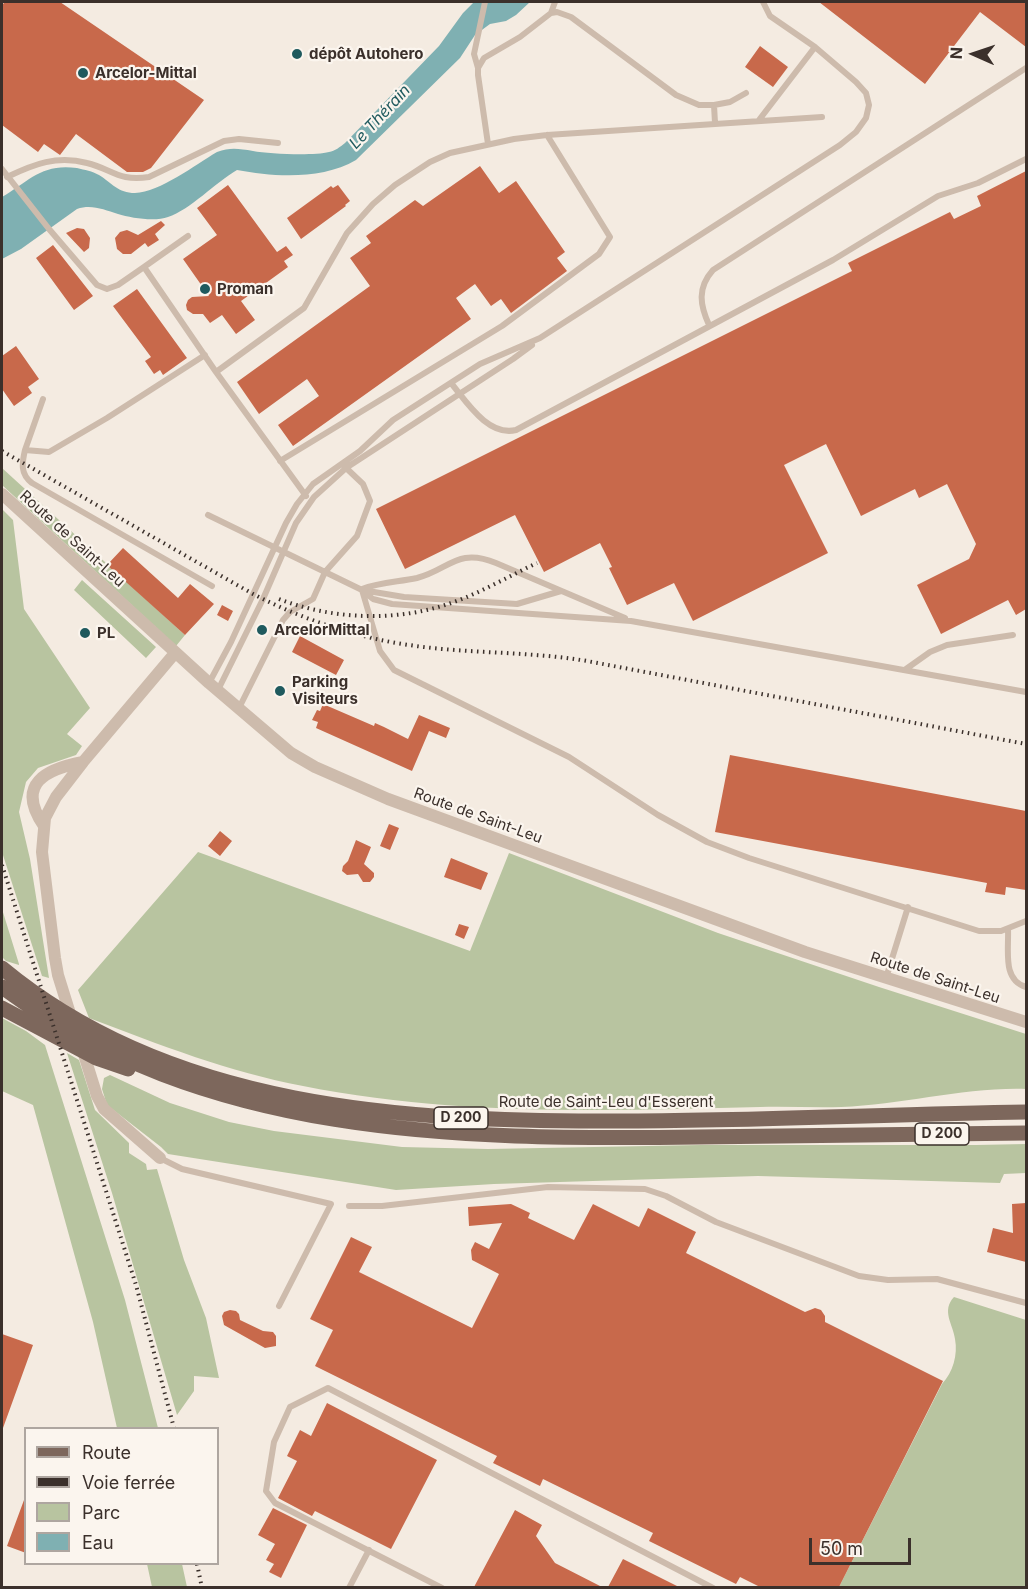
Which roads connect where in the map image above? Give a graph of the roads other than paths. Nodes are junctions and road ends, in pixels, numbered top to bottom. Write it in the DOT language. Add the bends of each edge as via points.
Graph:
graph roads {
  1 [pos="485,2"];
  2 [pos="555,2"];
  3 [pos="763,2"];
  4 [pos="551,14"];
  5 [pos="814,47"];
  6 [pos="478,68"];
  7 [pos="1026,68"];
  8 [pos="746,93"];
  9 [pos="714,105"];
  10 [pos="822,117"];
  11 [pos="759,120"];
  12 [pos="715,123"];
  13 [pos="547,135"];
  14 [pos="278,143"];
  15 [pos="488,144"];
  16 [pos="1026,159"];
  17 [pos="2,169"];
  18 [pos="7,177"];
  19 [pos="188,236"];
  20 [pos="144,267"];
  21 [pos="709,325"];
  22 [pos="540,338"];
  23 [pos="205,355"];
  24 [pos="216,372"];
  25 [pos="451,382"];
  26 [pos="460,394"];
  27 [pos="42,399"];
  28 [pos="25,450"];
  29 [pos="280,461"];
  30 [pos="343,466"];
  31 [pos="2,494"];
  32 [pos="305,494"];
  33 [pos="310,501"];
  34 [pos="208,515"];
  35 [pos="274,548"];
  36 [pos="284,553"];
  37 [pos="325,572"];
  38 [pos="212,586"];
  39 [pos="362,590"];
  40 [pos="561,591"];
  41 [pos="631,621"];
  42 [pos="1013,635"];
  43 [pos="175,652"];
  44 [pos="906,669"];
  45 [pos="214,687"];
  46 [pos="1026,692"];
  47 [pos="239,708"];
  48 [pos="83,762"];
  49 [pos="44,826"];
  50 [pos="908,907"];
  51 [pos="1026,921"];
  52 [pos="1008,929"];
  53 [pos="4,976"];
  54 [pos="886,978"];
  55 [pos="1026,987"];
  56 [pos="2,1008"];
  57 [pos="1026,1022"];
  58 [pos="161,1075"];
  59 [pos="1026,1112"];
  60 [pos="1026,1133"];
  61 [pos="160,1158"];
  62 [pos="349,1206"];
  63 [pos="1026,1303"];
  64 [pos="279,1306"];
  65 [pos="369,1550"];
  66 [pos="349,1587"];
  67 [pos="442,1587"];
  68 [pos="713,1587"];
  1 -- 6 [label="lane" via="474,54"];
  2 -- 4 [label="lane"];
  3 -- 5 [label="lane" via="770,16"];
  4 -- 6 [label="lane" via="520,38 489,54"];
  4 -- 9 [label="lane" via="561,12 571,17 676,95 699,105"];
  5 -- 11 [label="lane"];
  5 -- 22 [label="lane" via="866,93 868,112 856,132"];
  6 -- 15 [label="lane"];
  7 -- 21 [label="lane" via="713,270 701,293"];
  8 -- 9 [label="lane"];
  9 -- 12 [label="lane"];
  10 -- 11 [label="lane"];
  11 -- 12 [label="lane"];
  12 -- 13 [label="lane"];
  13 -- 15 [label="lane"];
  13 -- 29 [label="lane" via="610,237 599,254 502,326"];
  14 -- 18 [label="lane" via="224,141 137,179 119,177 88,163 53,159"];
  15 -- 24 [label="lane" via="436,158 382,195 346,233 304,308"];
  16 -- 21 [label="lane" via="978,183 938,196 833,260"];
  17 -- 18 [label="lane"];
  18 -- 20 [label="lane" via="97,285 107,289 118,285"];
  19 -- 20 [label="lane"];
  20 -- 23 [label="lane"];
  21 -- 26 [label="lane" via="516,430 496,428"];
  22 -- 25 [label="lane" via="480,364"];
  22 -- 26 [label="lane"];
  23 -- 24 [label="lane"];
  23 -- 28 [label="lane" via="49,452"];
  24 -- 29 [label="lane"];
  25 -- 26 [label="lane"];
  25 -- 30 [label="lane" via="393,420"];
  26 -- 30 [label="lane"];
  27 -- 28 [label="lane"];
  28 -- 38 [label="lane" via="22,470 32,483"];
  29 -- 32 [label="lane"];
  30 -- 32 [label="lane" via="313,484"];
  30 -- 33 [label="lane"];
  30 -- 37 [label="lane" via="363,484 370,501 357,536"];
  31 -- 43 [label="street, Route de Saint-Leu"];
  32 -- 33 [label="lane"];
  32 -- 35 [label="lane"];
  33 -- 36 [label="lane"];
  34 -- 35 [label="lane"];
  35 -- 36 [label="lane"];
  35 -- 45 [label="lane"];
  36 -- 37 [label="lane"];
  36 -- 45 [label="lane"];
  37 -- 39 [label="lane"];
  37 -- 47 [label="lane" via="313,599 283,620"];
  39 -- 40 [label="lane" via="404,597 517,604"];
  39 -- 40 [label="lane" via="416,578 456,560 476,557"];
  39 -- 41 [label="lane" via="373,599 392,604"];
  39 -- 50 [label="lane" via="380,651 401,674 563,754 707,842"];
  40 -- 41 [label="lane"];
  41 -- 44 [label="lane"];
  42 -- 44 [label="lane" via="938,648"];
  43 -- 45 [label="street, Route de Saint-Leu"];
  43 -- 48 [label="street"];
  44 -- 46 [label="lane"];
  45 -- 47 [label="street, Route de Saint-Leu"];
  47 -- 54 [label="street, Route de Saint-Leu" via="295,756 361,788 805,952"];
  48 -- 49 [label="street" via="56,797"];
  48 -- 49 [label="street" via="47,772 38,782 34,804"];
  49 -- 61 [label="street" via="42,859 56,967 97,1096 109,1115"];
  50 -- 52 [label="lane" via="980,931 995,933"];
  50 -- 54 [label="lane"];
  51 -- 52 [label="lane"];
  52 -- 55 [label="lane" via="1010,974 1016,983"];
  53 -- 58 [label="main road, D 200" via="17,998 60,1027"];
  53 -- 59 [label="main road, Route de Saint-Leu d'Esserent / D 200" via="61,1012 153,1056 230,1083 326,1103 410,1114 517,1121"];
  54 -- 57 [label="street, Route de Saint-Leu"];
  56 -- 58 [label="main road" via="96,1059 120,1068"];
  58 -- 60 [label="main road, D 200" via="284,1110 365,1124 470,1135 667,1138"];
  61 -- 64 [label="lane" via="182,1169 330,1204"];
  62 -- 63 [label="lane" via="382,1206 548,1187 645,1189 716,1222 859,1276 888,1281 937,1279"];
  65 -- 66 [label="lane"];
  65 -- 67 [label="lane"];
  65 -- 68 [label="lane" via="275,1503 266,1491 274,1442 290,1407 328,1388"];
}
